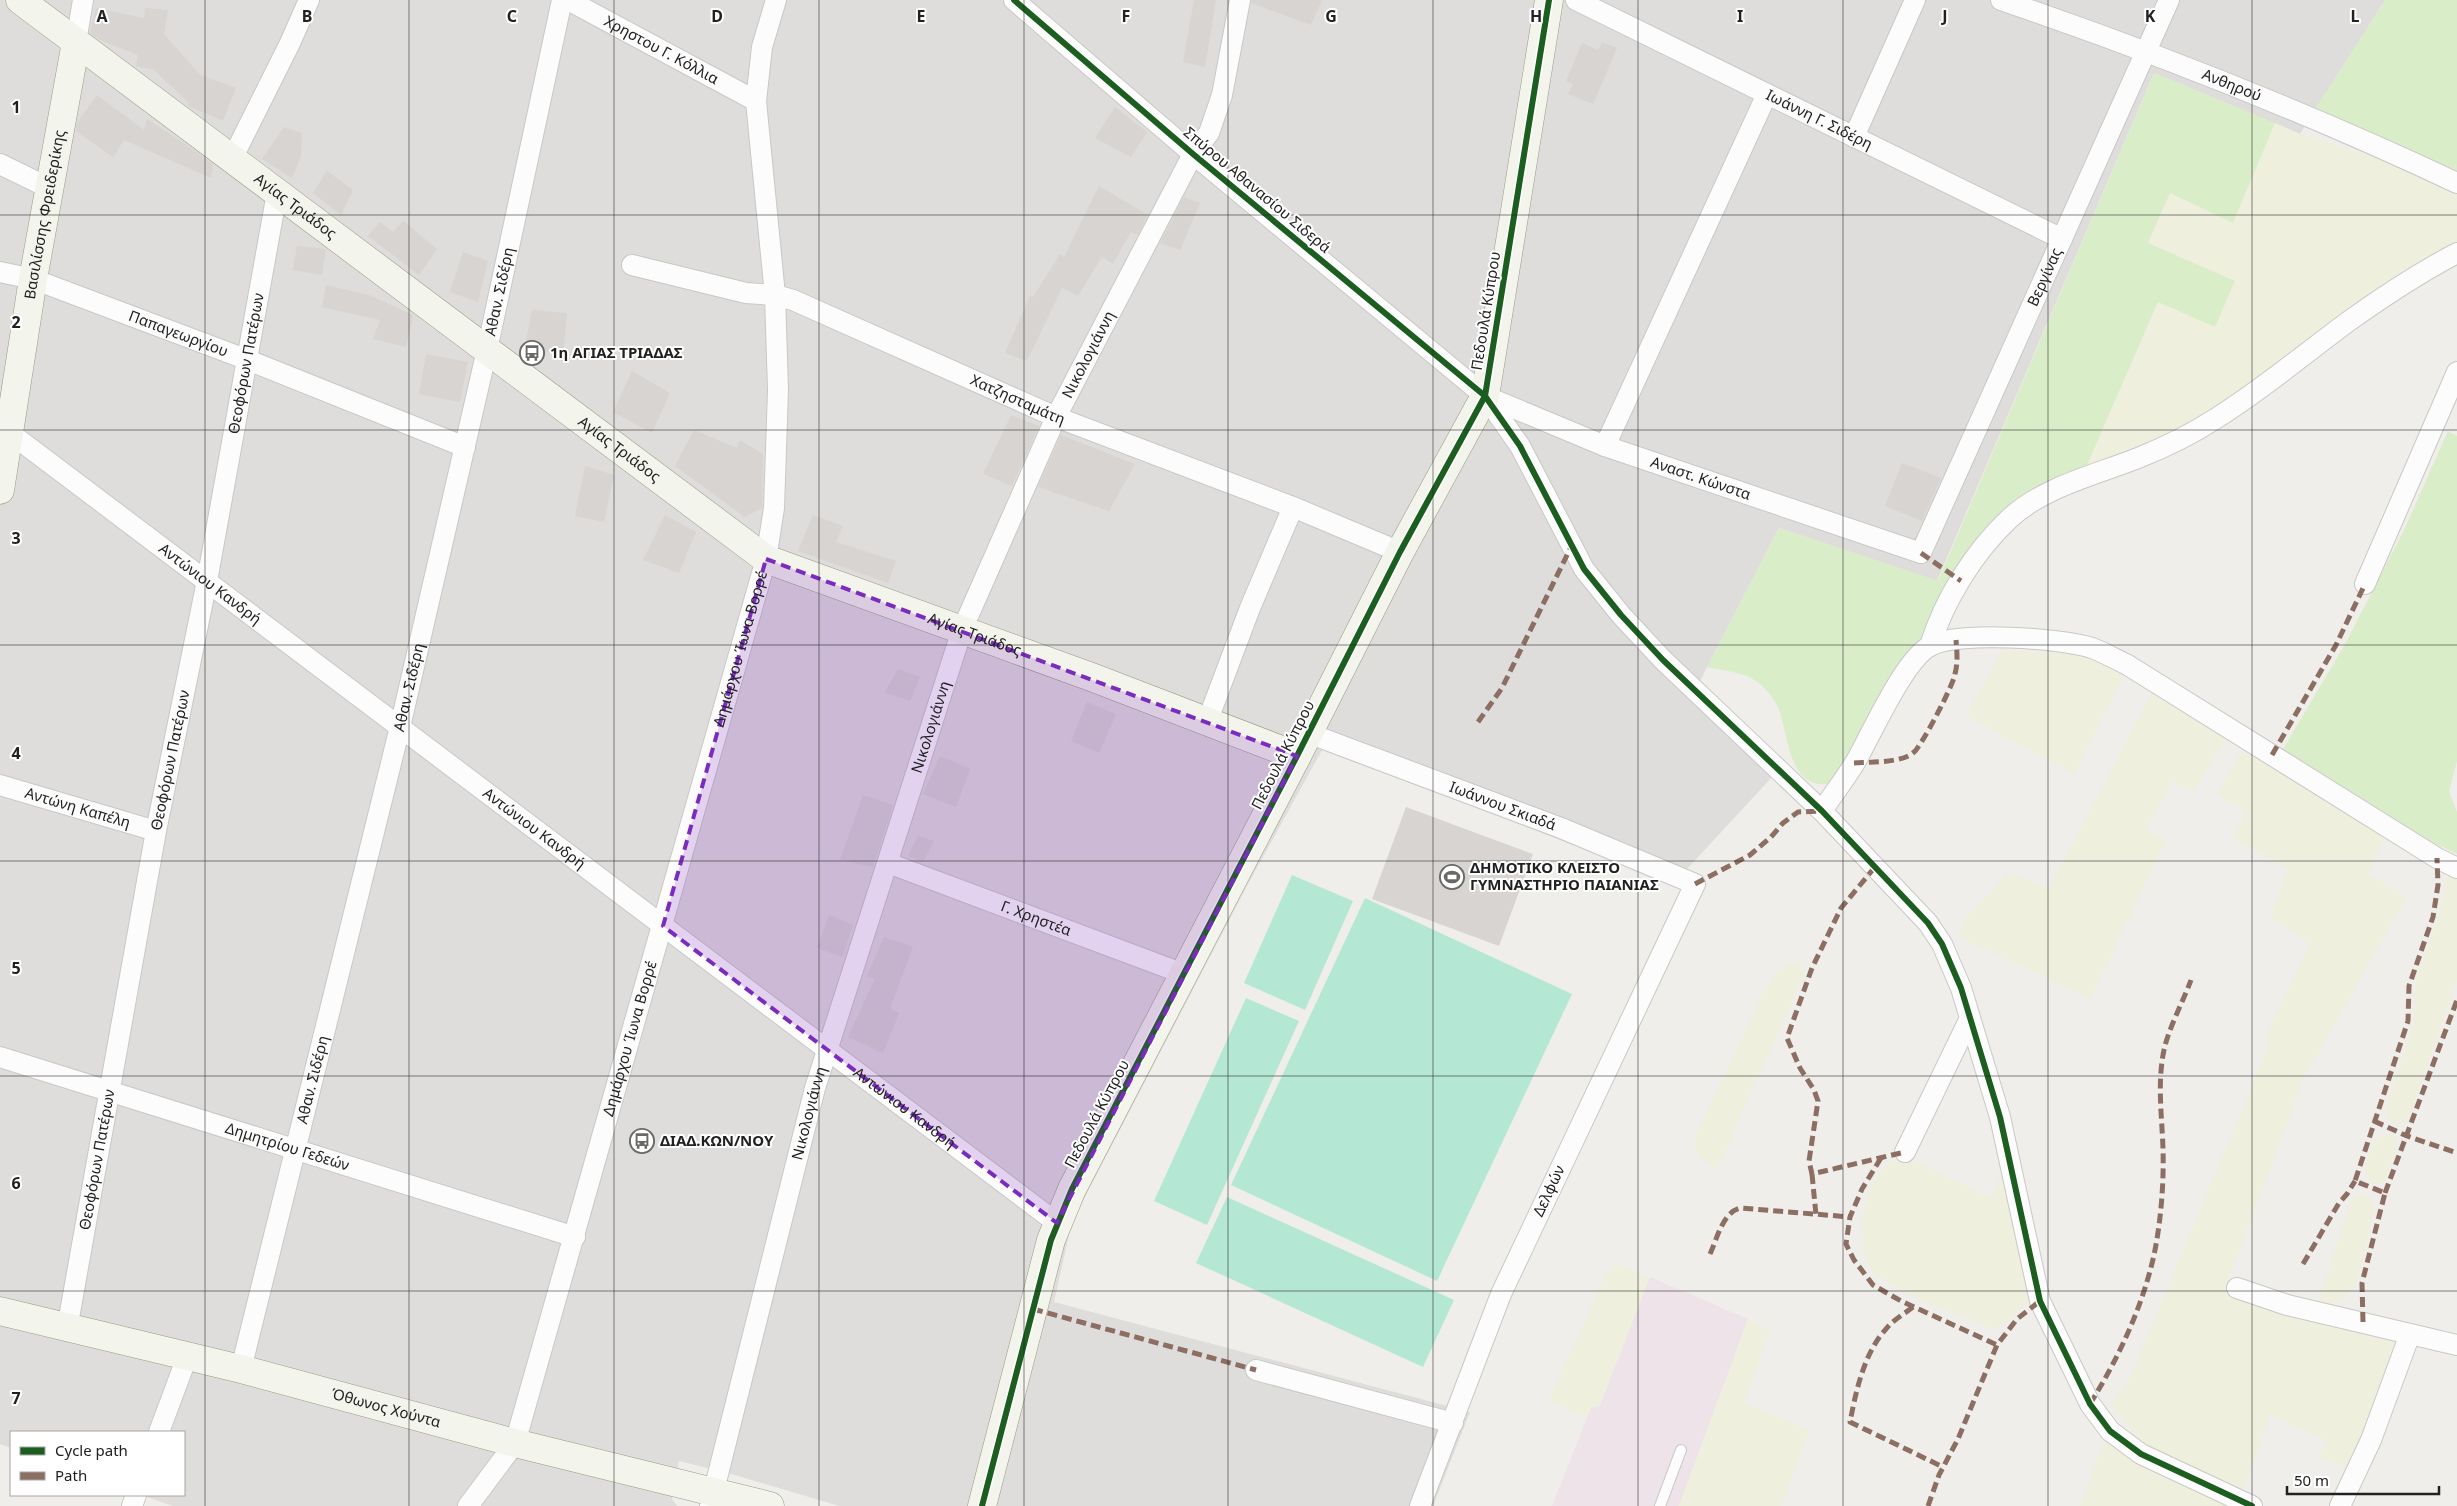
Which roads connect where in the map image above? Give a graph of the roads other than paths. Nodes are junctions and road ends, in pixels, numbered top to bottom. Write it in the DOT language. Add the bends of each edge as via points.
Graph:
graph roads {
  1 [pos="20,0"];
  2 [pos="83,0"];
  3 [pos="309,0"];
  4 [pos="562,0"];
  5 [pos="568,0"];
  6 [pos="776,0"];
  7 [pos="1014,0"];
  8 [pos="1240,0"];
  9 [pos="1549,0"];
  10 [pos="1576,0"];
  11 [pos="1915,0"];
  12 [pos="2001,0"];
  13 [pos="2169,0"];
  14 [pos="76,42"];
  15 [pos="2146,52"];
  16 [pos="1767,94"];
  17 [pos="756,101"];
  18 [pos="1854,137"];
  19 [pos="1194,154"];
  20 [pos="232,159"];
  21 [pos="0,164"];
  22 [pos="2457,183"];
  23 [pos="49,188"];
  24 [pos="277,193"];
  25 [pos="2062,239"];
  26 [pos="2457,253"];
  27 [pos="632,265"];
  28 [pos="0,272"];
  29 [pos="33,279"];
  30 [pos="774,295"];
  31 [pos="487,350"];
  32 [pos="248,360"];
  33 [pos="2457,372"];
  34 [pos="1485,396"];
  35 [pos="1056,417"];
  36 [pos="5,437"];
  37 [pos="1605,446"];
  38 [pos="465,447"];
  39 [pos="0,490"];
  40 [pos="1293,507"];
  41 [pos="1400,552"];
  42 [pos="1921,553"];
  43 [pos="766,559"];
  44 [pos="207,582"];
  45 [pos="2365,584"];
  46 [pos="962,630"];
  47 [pos="1930,646"];
  48 [pos="1207,722"];
  49 [pos="400,727"];
  50 [pos="1302,745"];
  51 [pos="0,785"];
  52 [pos="1822,811"];
  53 [pos="156,831"];
  54 [pos="888,863"];
  55 [pos="2457,868"];
  56 [pos="1695,884"];
  57 [pos="663,926"];
  58 [pos="1184,974"];
  59 [pos="1970,1018"];
  60 [pos="827,1050"];
  61 [pos="0,1057"];
  62 [pos="109,1091"];
  63 [pos="296,1150"];
  64 [pos="1905,1152"];
  65 [pos="1057,1223"];
  66 [pos="575,1237"];
  67 [pos="2237,1288"];
  68 [pos="0,1311"];
  69 [pos="67,1329"];
  70 [pos="2410,1334"];
  71 [pos="2457,1345"];
  72 [pos="187,1357"];
  73 [pos="240,1369"];
  74 [pos="1256,1370"];
  75 [pos="1453,1423"];
  76 [pos="159,1431"];
  77 [pos="515,1443"];
  78 [pos="1681,1450"];
  79 [pos="2352,1480"];
  80 [pos="712,1499"];
  81 [pos="468,1506"];
  82 [pos="770,1506"];
  83 [pos="982,1506"];
  84 [pos="1420,1506"];
  85 [pos="1660,1506"];
  86 [pos="2252,1506"];
  87 [pos="2328,1506"];
  88 [pos="2340,1506"];
  1 -- 14 [label="street, Αγίας Τριάδος"];
  2 -- 14 [label="street, Βασιλίσσης Φρειδερίκης"];
  3 -- 20 [label="street"];
  4 -- 31 [label="street, Αθαν. Σιδέρη"];
  5 -- 17 [label="street, Χρηστου Γ. Κόλλια"];
  6 -- 17 [label="street, Δημάρχου Ίωνα Βορρέ" via="762,47"];
  7 -- 19 [label="street, Σπύρου Αθανασίου Σιδερά"];
  8 -- 19 [label="street, Νικολογιάννη" via="1222,95 1208,133"];
  9 -- 34 [label="street, Πεδουλά Κύπρου"];
  10 -- 16 [label="street, Ιωάννη Γ. Σιδέρη"];
  11 -- 18 [label="street"];
  12 -- 15 [label="street, Ανθηρού"];
  13 -- 15 [label="street, Βεργίνας"];
  14 -- 20 [label="street, Αγίας Τριάδος"];
  14 -- 23 [label="street, Βασιλίσσης Φρειδερίκης"];
  15 -- 22 [label="street, Ανθηρού" via="2375,144"];
  15 -- 25 [label="street, Βεργίνας"];
  16 -- 18 [label="street, Ιωάννη Γ. Σιδέρη"];
  16 -- 37 [label="street"];
  17 -- 30 [label="street, Δημάρχου Ίωνα Βορρέ"];
  18 -- 25 [label="street, Ιωάννη Γ. Σιδέρη"];
  19 -- 34 [label="street, Σπύρου Αθανασίου Σιδερά"];
  19 -- 35 [label="street, Νικολογιάννη"];
  20 -- 24 [label="street, Αγίας Τριάδος"];
  21 -- 23 [label="street"];
  23 -- 29 [label="street, Βασιλίσσης Φρειδερίκης"];
  24 -- 31 [label="street, Αγίας Τριάδος"];
  24 -- 32 [label="street, Θεοφόρων Πατέρων"];
  25 -- 42 [label="street, Βεργίνας"];
  26 -- 47 [label="street" via="2400,285 2263,388 2214,420 2141,457 2038,498 2009,519 1961,580 1937,622"];
  27 -- 30 [label="street, Χατζησταμάτη" via="746,293"];
  28 -- 29 [label="street, Παπαγεωργίου"];
  29 -- 32 [label="street, Παπαγεωργίου"];
  29 -- 36 [label="street, Βασιλίσσης Φρειδερίκης"];
  30 -- 35 [label="street, Χατζησταμάτη" via="793,300"];
  30 -- 43 [label="street, Δημάρχου Ίωνα Βορρέ" via="778,390 774,508"];
  31 -- 38 [label="street, Αθαν. Σιδέρη"];
  31 -- 43 [label="street, Αγίας Τριάδος"];
  32 -- 38 [label="street, Παπαγεωργίου"];
  32 -- 44 [label="street, Θεοφόρων Πατέρων"];
  33 -- 45 [label="street"];
  34 -- 37 [label="street, Αναστ. Κώνστα"];
  34 -- 41 [label="street, Πεδουλά Κύπρου"];
  34 -- 52 [label="street" via="1520,446 1584,570 1614,607 1662,660"];
  35 -- 40 [label="street, Χατζησταμάτη"];
  35 -- 46 [label="street, Νικολογιάννη"];
  36 -- 39 [label="street, Βασιλίσσης Φρειδερίκης"];
  36 -- 44 [label="street, Αντώνιου Κανδρή"];
  37 -- 42 [label="street, Αναστ. Κώνστα"];
  38 -- 49 [label="street, Αθαν. Σιδέρη"];
  40 -- 41 [label="street, Χατζησταμάτη"];
  40 -- 48 [label="street"];
  41 -- 50 [label="street, Πεδουλά Κύπρου"];
  43 -- 46 [label="street, Αγίας Τριάδος"];
  43 -- 57 [label="street, Δημάρχου Ίωνα Βορρέ"];
  44 -- 49 [label="street, Αντώνιου Κανδρή"];
  44 -- 53 [label="street, Θεοφόρων Πατέρων"];
  46 -- 48 [label="street, Αγίας Τριάδος"];
  46 -- 54 [label="street, Νικολογιάννη"];
  47 -- 52 [label="street" via="1908,667 1854,763"];
  47 -- 55 [label="street" via="1956,640 2003,637 2056,641 2091,648 2126,664"];
  48 -- 50 [label="street, Αγίας Τριάδος"];
  49 -- 57 [label="street, Αντώνιου Κανδρή"];
  49 -- 63 [label="street, Αθαν. Σιδέρη"];
  50 -- 56 [label="street, Ιωάννου Σκιαδά" via="1561,828"];
  50 -- 58 [label="street, Πεδουλά Κύπρου"];
  51 -- 53 [label="street, Αντώνη Καπέλη"];
  52 -- 59 [label="street" via="1928,923 1942,944"];
  53 -- 62 [label="street, Θεοφόρων Πατέρων"];
  54 -- 58 [label="street, Γ. Χρηστέα"];
  54 -- 60 [label="street, Νικολογιάννη"];
  56 -- 75 [label="street, Δελφών" via="1501,1294"];
  57 -- 60 [label="street, Αντώνιου Κανδρή"];
  57 -- 66 [label="street, Δημάρχου Ίωνα Βορρέ"];
  58 -- 65 [label="street, Πεδουλά Κύπρου"];
  59 -- 64 [label="street"];
  59 -- 86 [label="street" via="2000,1117 2040,1301 2090,1404 2110,1431 2141,1454"];
  60 -- 65 [label="street, Αντώνιου Κανδρή"];
  60 -- 80 [label="street, Νικολογιάννη"];
  61 -- 62 [label="street, Δημητρίου Γεδεών"];
  62 -- 63 [label="street, Δημητρίου Γεδεών"];
  62 -- 69 [label="street, Θεοφόρων Πατέρων"];
  63 -- 66 [label="street, Δημητρίου Γεδεών"];
  63 -- 73 [label="street, Αθαν. Σιδέρη"];
  65 -- 83 [label="street, Πεδουλά Κύπρου"];
  66 -- 77 [label="street, Δημάρχου Ίωνα Βορρέ"];
  67 -- 70 [label="street" via="2287,1305"];
  68 -- 69 [label="street, Όθωνος Χούντα"];
  69 -- 72 [label="street, Όθωνος Χούντα"];
  70 -- 71 [label="street"];
  70 -- 79 [label="street" via="2371,1440"];
  72 -- 73 [label="street, Όθωνος Χούντα"];
  72 -- 76 [label="street"];
  73 -- 77 [label="street, Όθωνος Χούντα"];
  74 -- 75 [label="street"];
  75 -- 84 [label="street, Δελφών"];
  77 -- 80 [label="street, Όθωνος Χούντα"];
  77 -- 81 [label="street, Δημάρχου Ίωνα Βορρέ"];
  78 -- 85 [label="lane"];
  79 -- 87 [label="street"];
  79 -- 88 [label="street"];
  80 -- 82 [label="street, Όθωνος Χούντα"];
}
